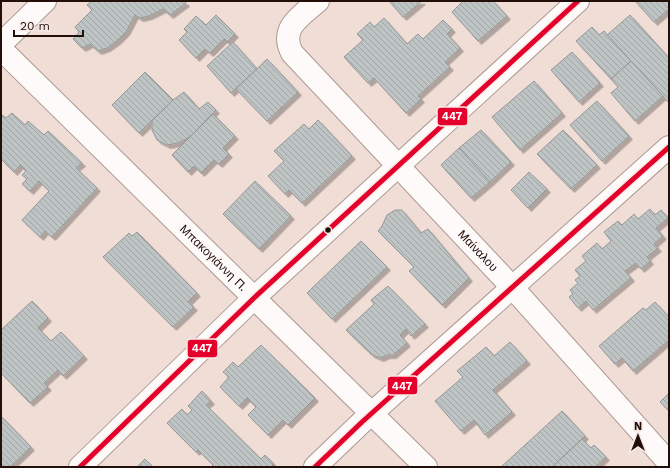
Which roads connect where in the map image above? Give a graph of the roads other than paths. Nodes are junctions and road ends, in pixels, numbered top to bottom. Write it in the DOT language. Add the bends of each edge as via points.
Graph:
graph roads {
  1 [pos="45,1"];
  2 [pos="318,1"];
  3 [pos="578,1"];
  4 [pos="1,44"];
  5 [pos="1,49"];
  6 [pos="669,147"];
  7 [pos="398,166"];
  8 [pos="512,287"];
  9 [pos="254,298"];
  10 [pos="371,413"];
  11 [pos="669,463"];
  12 [pos="80,467"];
  13 [pos="315,467"];
  14 [pos="426,467"];
  1 -- 4 [label="street"];
  2 -- 7 [label="street, Μαίναλου" via="289,30 288,47"];
  3 -- 7 [label="street"];
  5 -- 9 [label="street, Μπακογιάννη Π."];
  6 -- 8 [label="street"];
  7 -- 8 [label="street, Μαίναλου"];
  7 -- 9 [label="street"];
  8 -- 10 [label="street"];
  8 -- 11 [label="street, Μαίναλου"];
  9 -- 10 [label="street, Μπακογιάννη Π."];
  9 -- 12 [label="street"];
  10 -- 13 [label="street"];
  10 -- 14 [label="street, Μπακογιάννη Π."];
}
